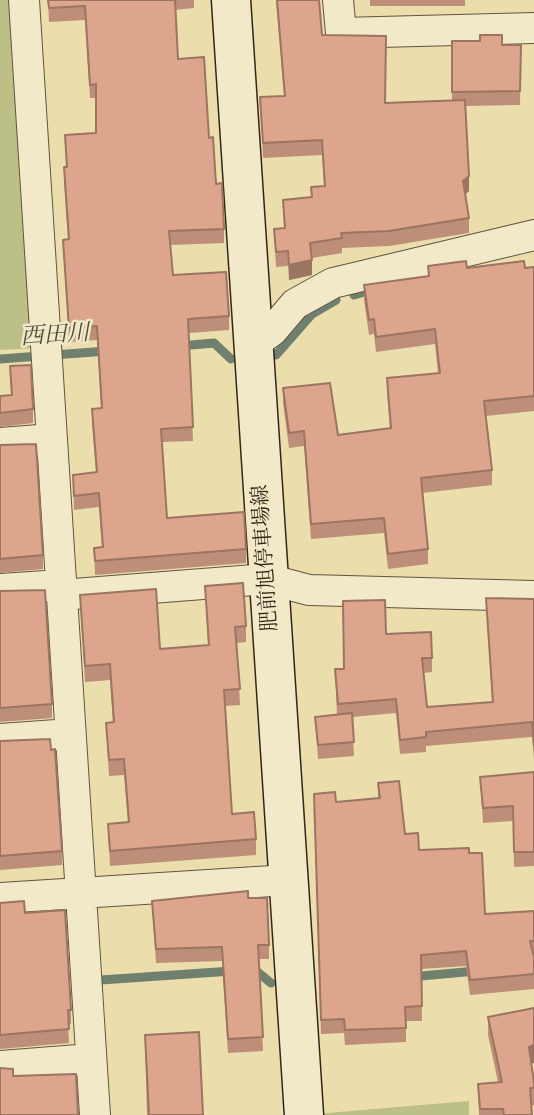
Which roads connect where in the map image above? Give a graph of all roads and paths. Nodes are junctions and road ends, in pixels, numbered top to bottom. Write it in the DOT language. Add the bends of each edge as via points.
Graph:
graph roads {
  1 [pos="24,0"];
  2 [pos="231,0"];
  3 [pos="338,0"];
  4 [pos="534,28"];
  5 [pos="534,235"];
  6 [pos="252,345"];
  7 [pos="52,439"];
  8 [pos="0,443"];
  9 [pos="267,579"];
  10 [pos="0,589"];
  11 [pos="61,590"];
  12 [pos="534,596"];
  13 [pos="70,734"];
  14 [pos="0,739"];
  15 [pos="288,880"];
  16 [pos="81,892"];
  17 [pos="0,898"];
  18 [pos="91,1059"];
  19 [pos="0,1066"];
  20 [pos="95,1115"];
  21 [pos="304,1115"];
  1 -- 7 [label="street"];
  2 -- 6 [label="main road, 肥前旭停車場線"];
  3 -- 4 [label="street" via="341,33"];
  5 -- 6 [label="street" via="333,283 295,304 272,331"];
  6 -- 9 [label="main road, 肥前旭停車場線"];
  7 -- 8 [label="street"];
  7 -- 11 [label="street"];
  9 -- 11 [label="street"];
  9 -- 12 [label="street" via="309,590"];
  9 -- 15 [label="main road, 肥前旭停車場線"];
  10 -- 11 [label="street"];
  11 -- 13 [label="street"];
  13 -- 14 [label="street"];
  13 -- 16 [label="street"];
  15 -- 16 [label="street"];
  15 -- 21 [label="main road, 肥前旭停車場線"];
  16 -- 17 [label="street"];
  16 -- 18 [label="street"];
  18 -- 19 [label="street"];
  18 -- 20 [label="street"];
}
